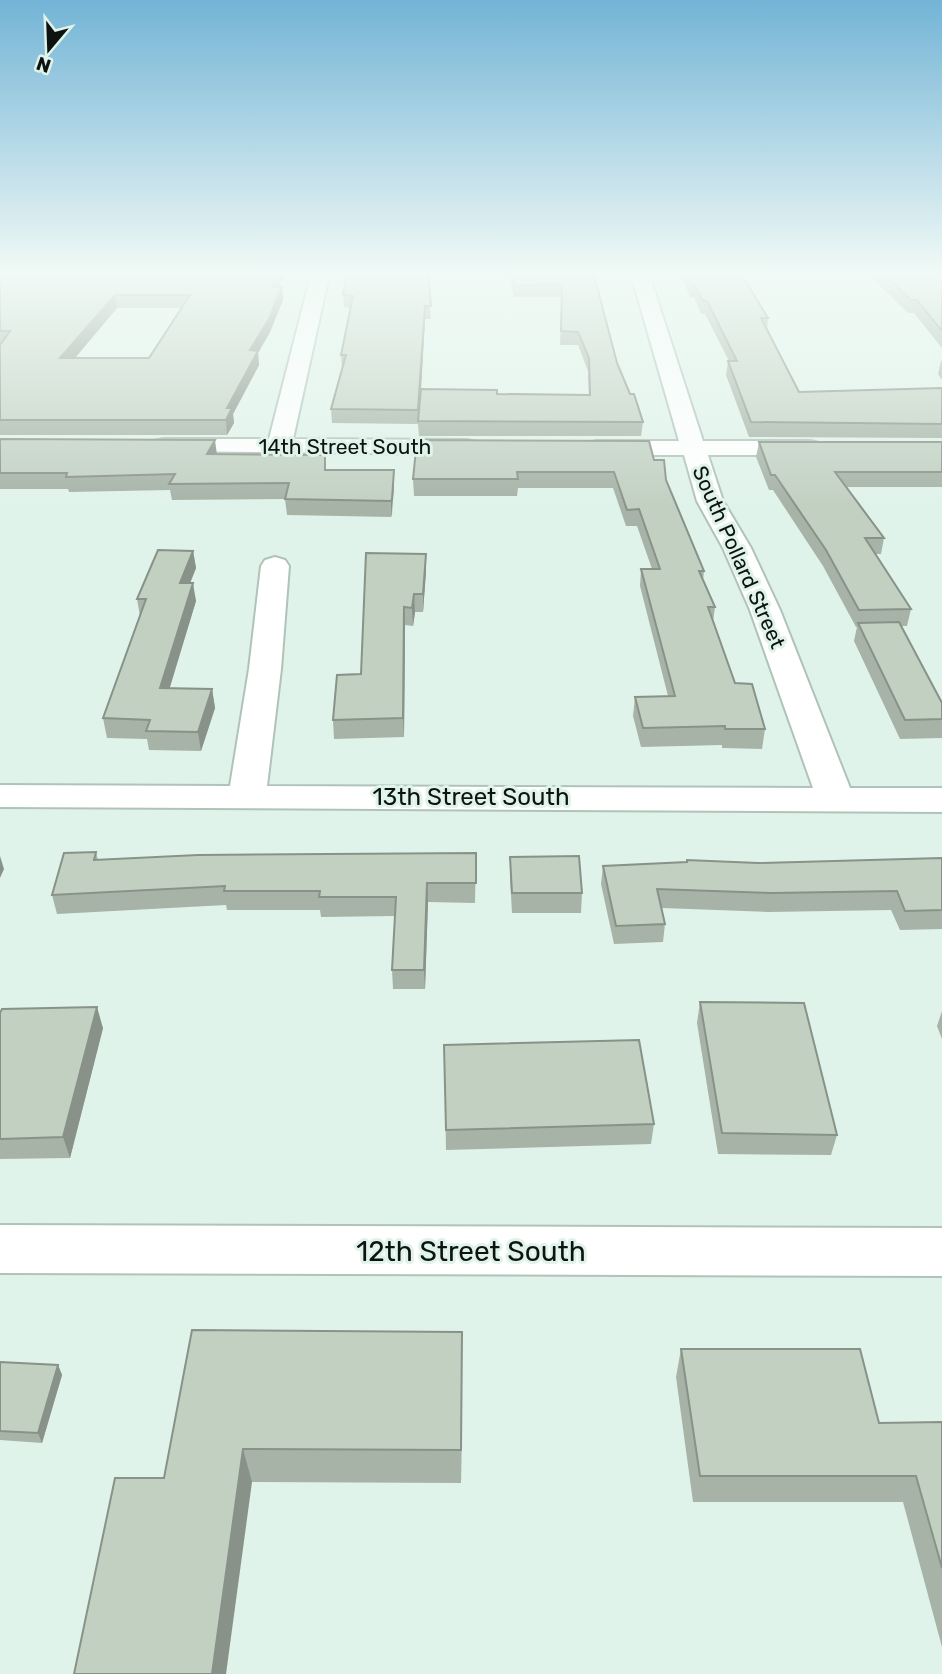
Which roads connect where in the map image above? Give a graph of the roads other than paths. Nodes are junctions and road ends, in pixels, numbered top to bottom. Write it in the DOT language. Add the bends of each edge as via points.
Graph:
graph roads {
  1 [pos="302,349"];
  2 [pos="663,349"];
  3 [pos="139,446"];
  4 [pos="279,446"];
  5 [pos="486,447"];
  6 [pos="570,447"];
  7 [pos="833,447"];
  8 [pos="693,448"];
  9 [pos="275,566"];
  10 [pos="247,795"];
  11 [pos="0,796"];
  12 [pos="836,799"];
  13 [pos="942,800"];
  14 [pos="0,1250"];
  15 [pos="942,1252"];
  1 -- 4 [label="street"];
  2 -- 8 [label="street, South Pollard Street"];
  3 -- 4 [label="street, 14th Street South"];
  4 -- 5 [label="street, 14th Street South"];
  6 -- 8 [label="street"];
  7 -- 8 [label="street"];
  8 -- 12 [label="street, South Pollard Street" via="710,501 765,610"];
  9 -- 10 [label="street"];
  10 -- 11 [label="street, 13th Street South"];
  10 -- 12 [label="street, 13th Street South"];
  12 -- 13 [label="street, 13th Street South"];
  14 -- 15 [label="street, 12th Street South"];
}
